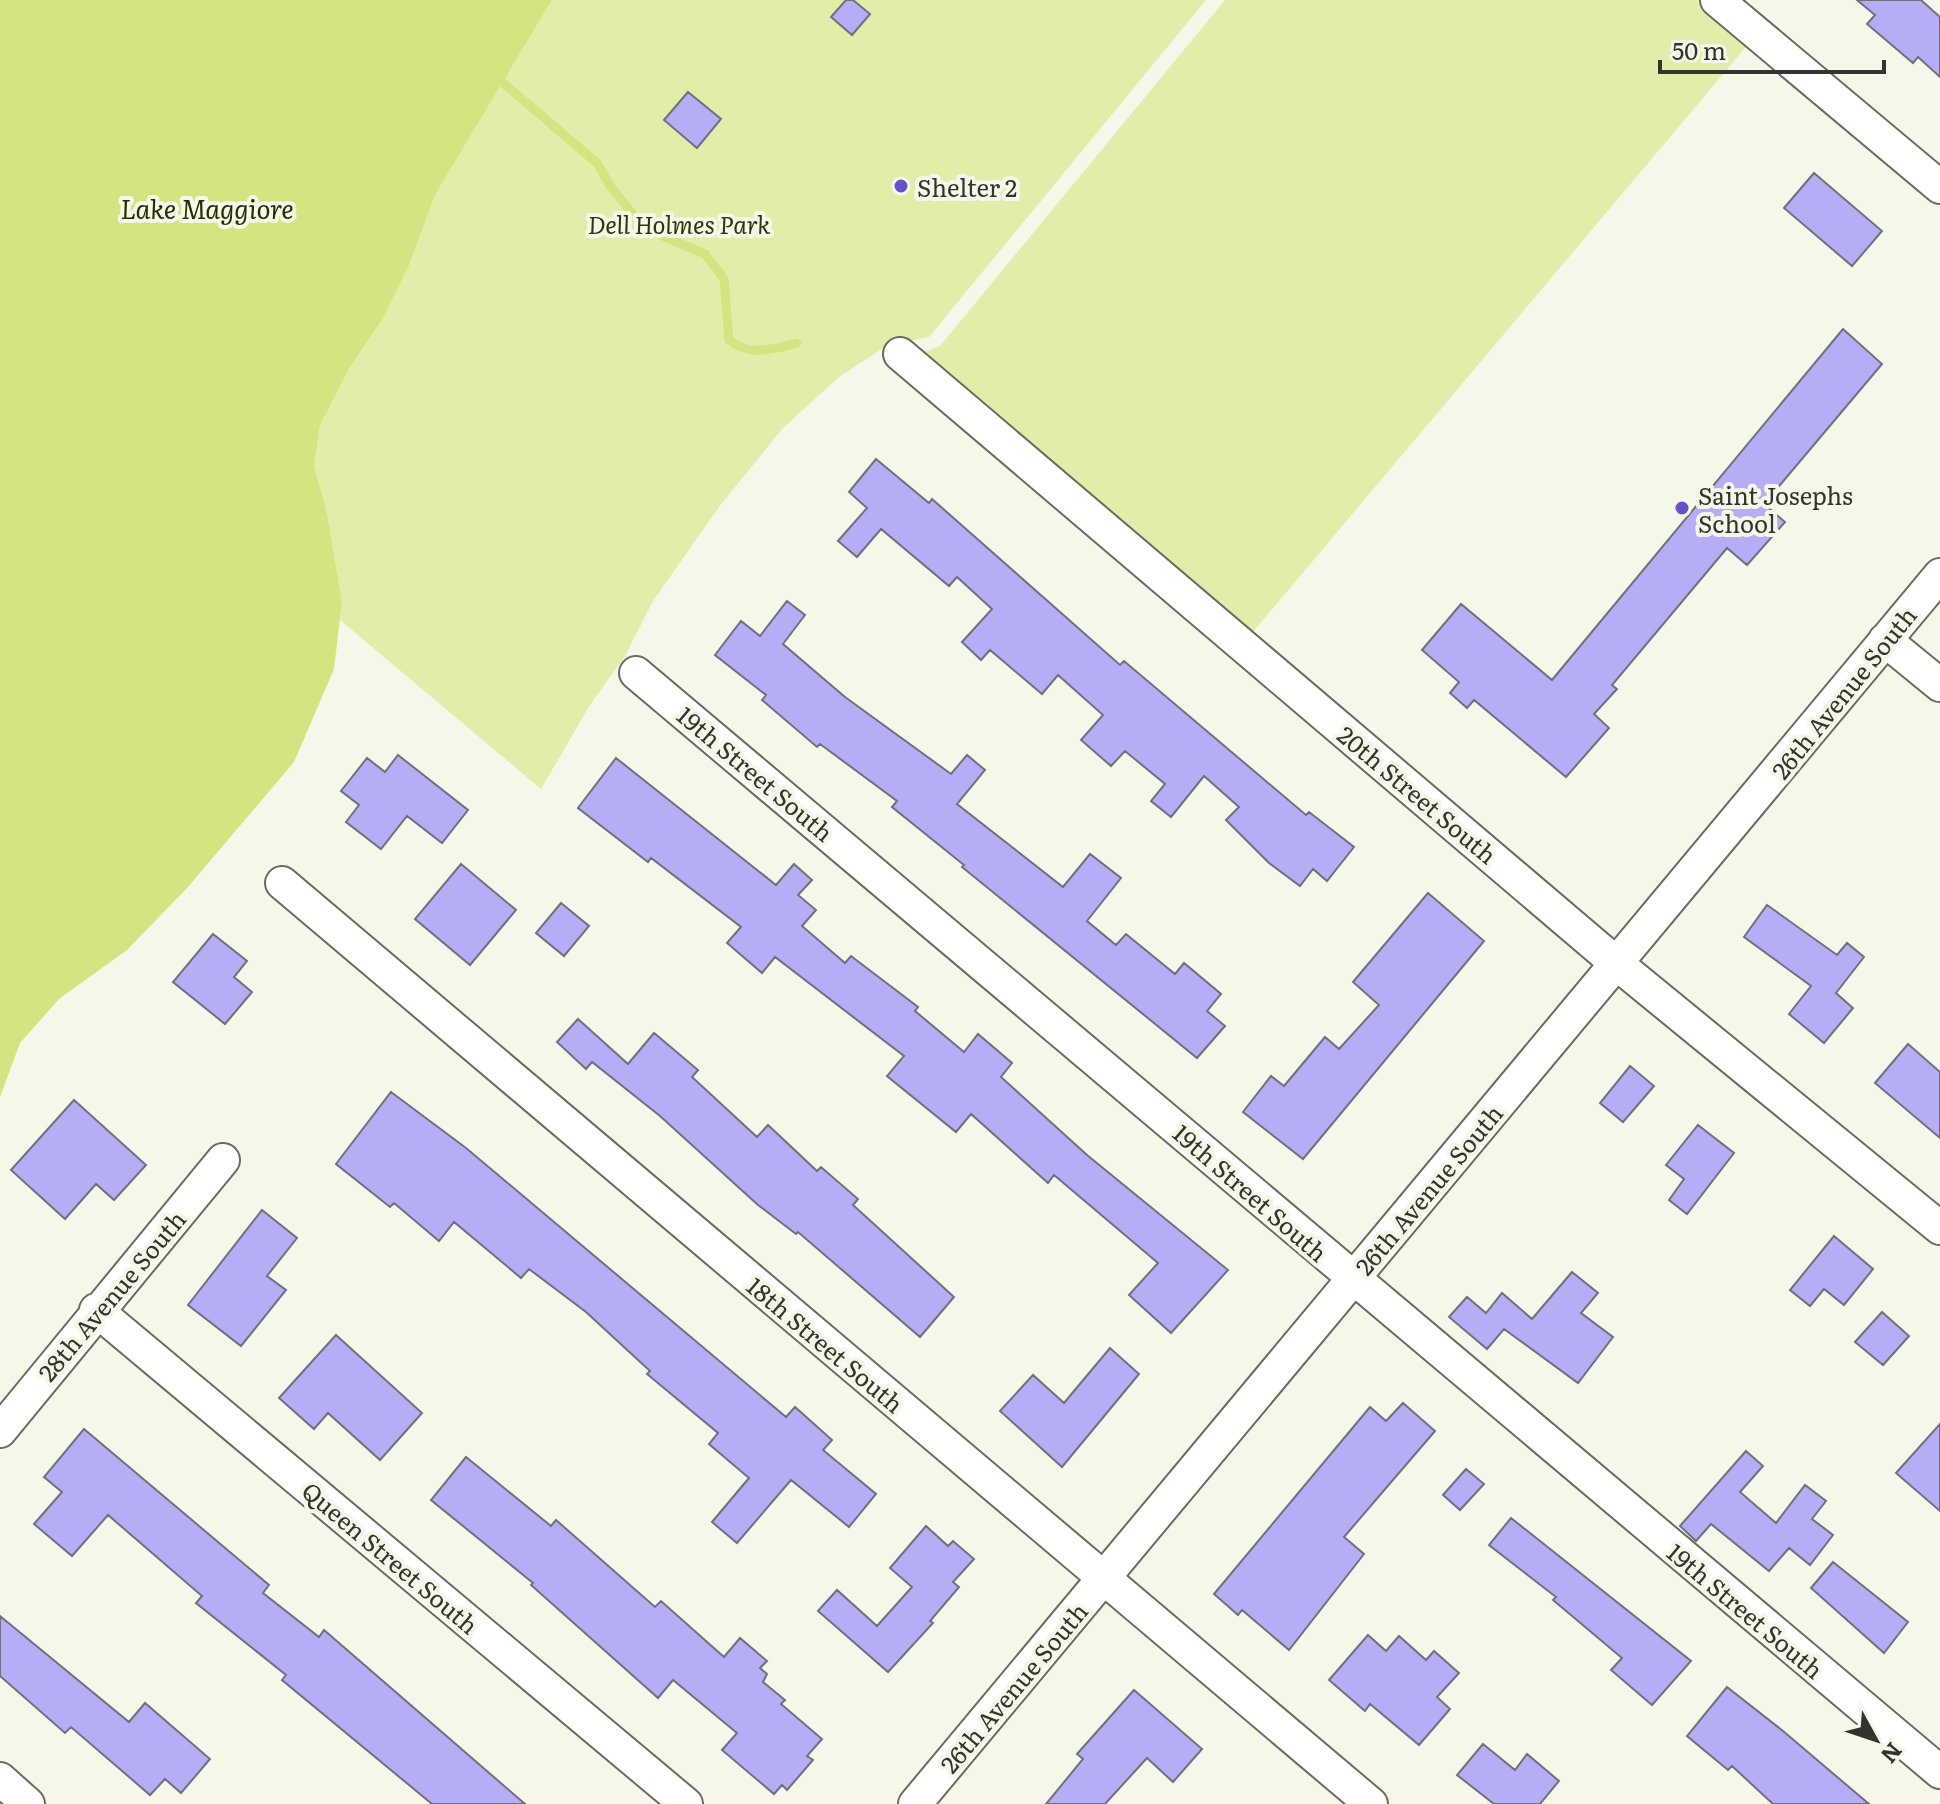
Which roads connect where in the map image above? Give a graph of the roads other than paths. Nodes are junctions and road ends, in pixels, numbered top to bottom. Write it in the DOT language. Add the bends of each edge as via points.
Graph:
graph roads {
  1 [pos="1717,0"];
  2 [pos="1940,187"];
  3 [pos="900,354"];
  4 [pos="1940,575"];
  5 [pos="1885,640"];
  6 [pos="636,673"];
  7 [pos="1940,685"];
  8 [pos="282,883"];
  9 [pos="1616,963"];
  10 [pos="223,1160"];
  11 [pos="1940,1228"];
  12 [pos="1352,1279"];
  13 [pos="96,1310"];
  14 [pos="0,1431"];
  15 [pos="1103,1579"];
  16 [pos="1940,1772"];
  17 [pos="0,1779"];
  18 [pos="28,1804"];
  19 [pos="686,1804"];
  20 [pos="915,1804"];
  21 [pos="1371,1804"];
  1 -- 2 [label="street"];
  3 -- 9 [label="street, 20th Street South"];
  4 -- 5 [label="street, 26th Avenue South"];
  5 -- 7 [label="street"];
  5 -- 9 [label="street, 26th Avenue South"];
  6 -- 12 [label="street, 19th Street South"];
  8 -- 15 [label="street, 18th Street South"];
  9 -- 11 [label="street, 20th Street South"];
  9 -- 12 [label="street, 26th Avenue South"];
  10 -- 13 [label="street, 28th Avenue South"];
  12 -- 15 [label="street, 26th Avenue South"];
  12 -- 16 [label="street, 19th Street South"];
  13 -- 14 [label="street, 28th Avenue South"];
  13 -- 19 [label="street, Queen Street South"];
  15 -- 20 [label="street, 26th Avenue South"];
  15 -- 21 [label="street, 18th Street South"];
  17 -- 18 [label="street"];
}
